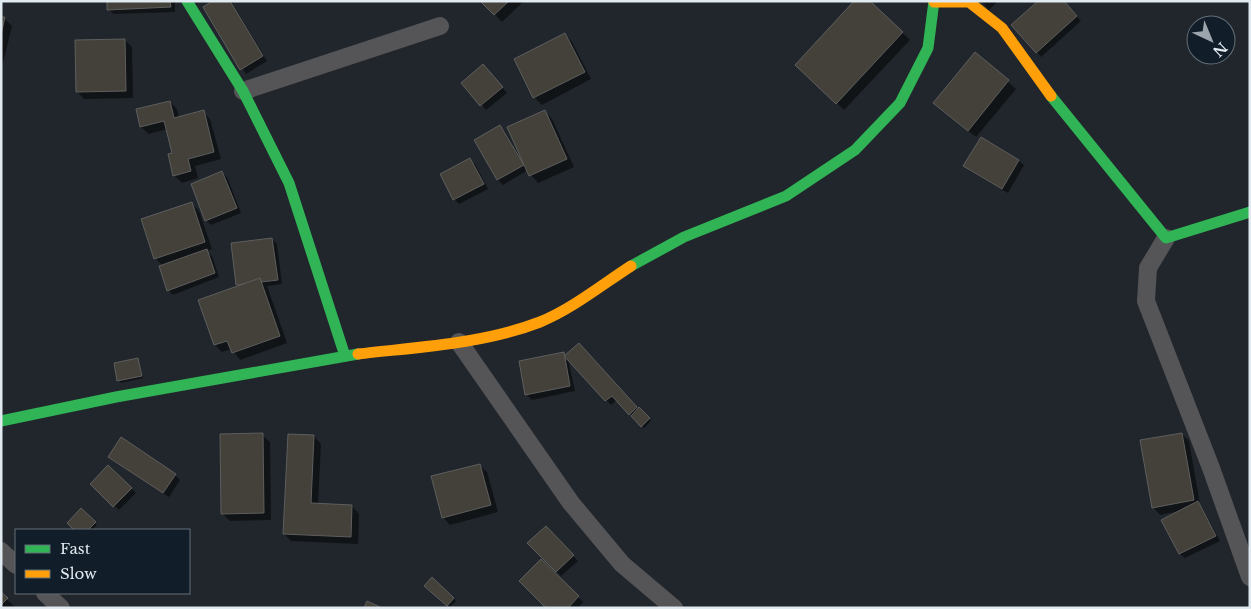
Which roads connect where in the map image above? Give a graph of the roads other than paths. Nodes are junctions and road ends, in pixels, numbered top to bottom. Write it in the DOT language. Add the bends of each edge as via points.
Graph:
graph roads {
  1 [pos="187,1"];
  2 [pos="934,2"];
  3 [pos="440,26"];
  4 [pos="243,91"];
  5 [pos="1250,212"];
  6 [pos="1166,238"];
  7 [pos="459,342"];
  8 [pos="345,356"];
  9 [pos="1,421"];
  10 [pos="1,551"];
  11 [pos="15,564"];
  12 [pos="1250,577"];
  13 [pos="46,594"];
  14 [pos="61,608"];
  15 [pos="674,608"];
  1 -- 4 [label="street"];
  2 -- 6 [label="street" via="970,2 1002,28 1062,111"];
  2 -- 7 [label="street" via="928,48 900,103 855,150 786,196 684,237 638,261 542,321 507,333"];
  3 -- 4 [label="street"];
  4 -- 8 [label="street" via="289,183"];
  5 -- 6 [label="street"];
  6 -- 12 [label="street" via="1148,268 1146,301"];
  7 -- 8 [label="street"];
  7 -- 15 [label="street" via="571,502 622,564"];
  8 -- 9 [label="street"];
  10 -- 11 [label="street"];
  13 -- 14 [label="street"];
}
